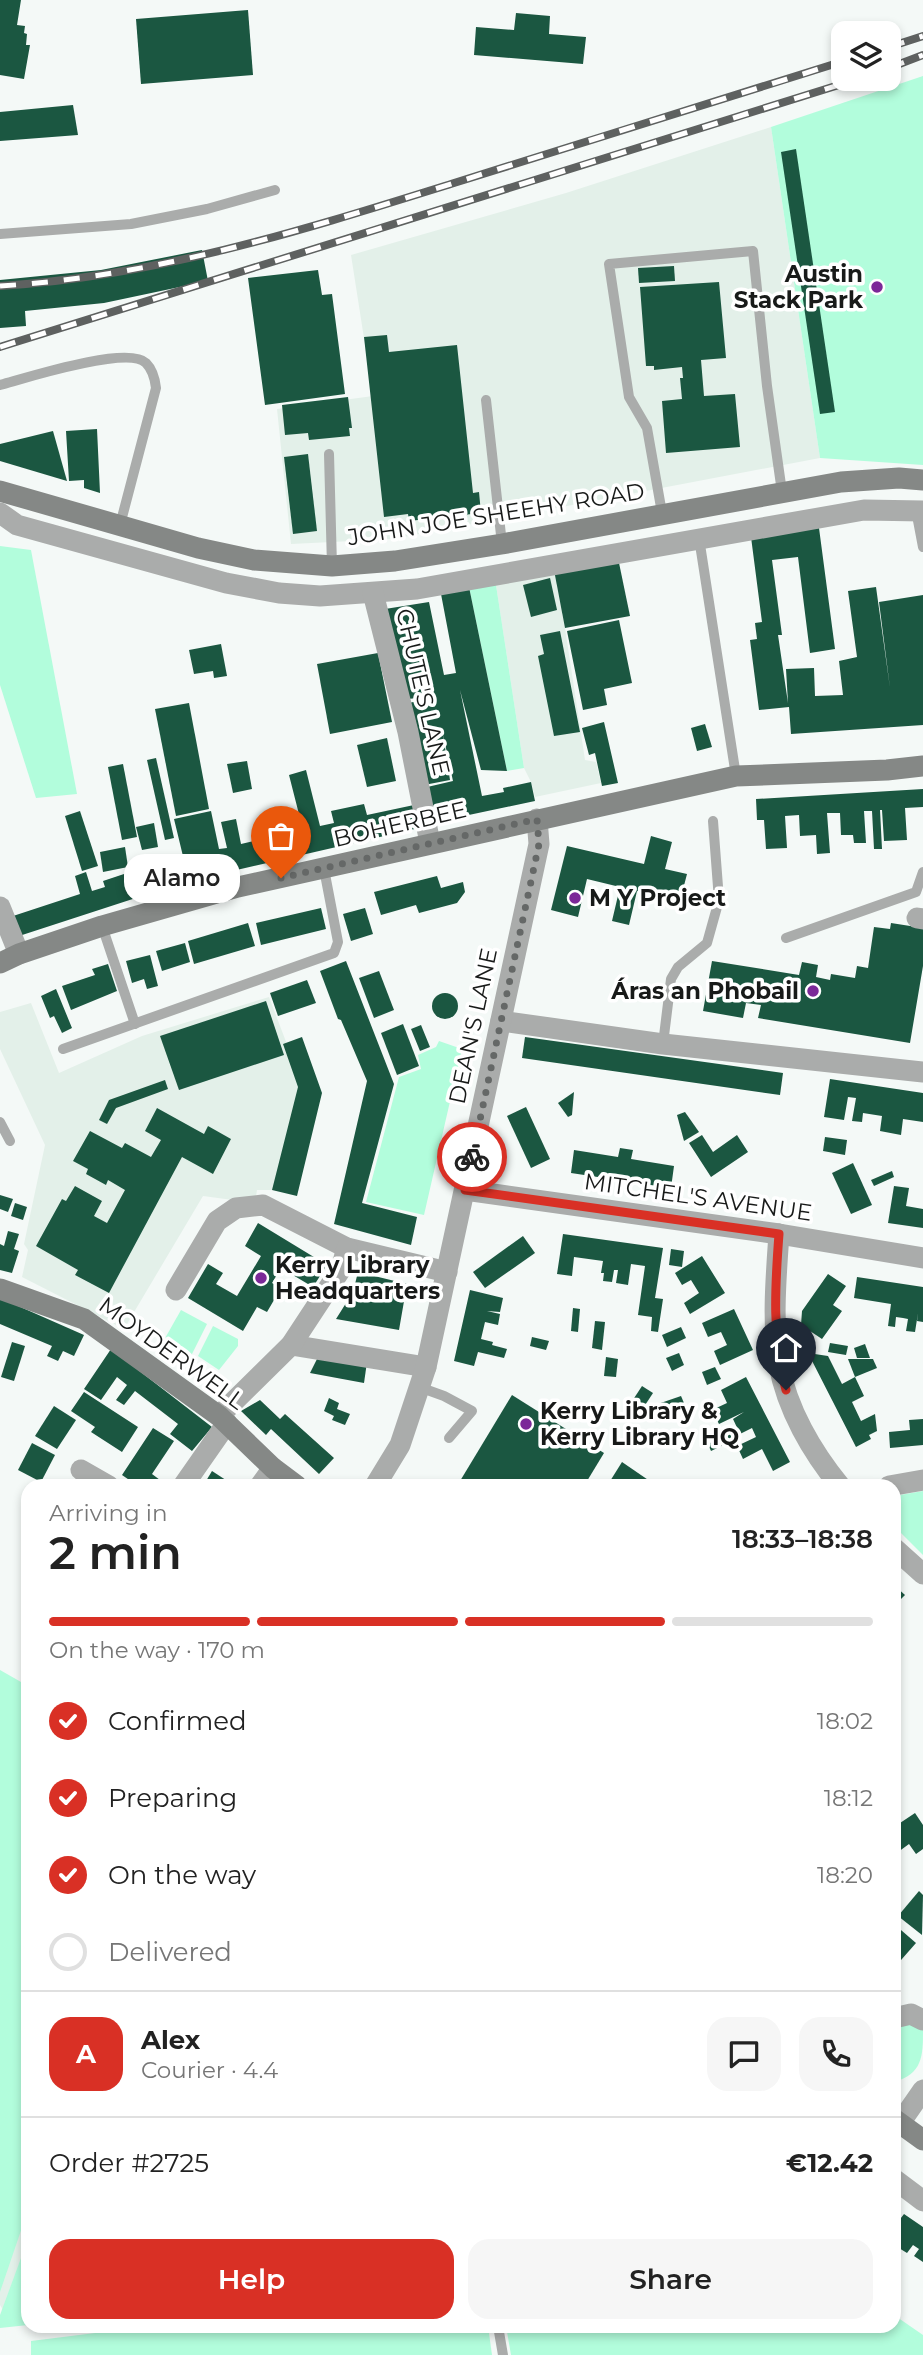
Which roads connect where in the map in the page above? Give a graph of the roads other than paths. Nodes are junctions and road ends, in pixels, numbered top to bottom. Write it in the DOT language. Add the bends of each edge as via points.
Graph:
graph roads {
  1 [pos="275,190"];
  2 [pos="0,234"];
  3 [pos="0,385"];
  4 [pos="486,400"];
  5 [pos="329,454"];
  6 [pos="923,480"];
  7 [pos="0,491"];
  8 [pos="782,492"];
  9 [pos="919,511"];
  10 [pos="0,513"];
  11 [pos="662,513"];
  12 [pos="120,525"];
  13 [pos="699,538"];
  14 [pos="502,544"];
  15 [pos="923,547"];
  16 [pos="332,566"];
  17 [pos="373,593"];
  18 [pos="923,766"];
  19 [pos="736,776"];
  20 [pos="537,819"];
  21 [pos="713,821"];
  22 [pos="430,843"];
  23 [pos="324,869"];
  24 [pos="923,872"];
  25 [pos="0,907"];
  26 [pos="102,926"];
  27 [pos="786,938"];
  28 [pos="10,958"];
  29 [pos="501,1021"];
  30 [pos="135,1024"];
  31 [pos="663,1044"];
  32 [pos="63,1049"];
  33 [pos="923,1072"];
  34 [pos="0,1122"];
  35 [pos="10,1141"];
  36 [pos="465,1190"];
  37 [pos="779,1234"];
  38 [pos="347,1248"];
  39 [pos="923,1258"];
  40 [pos="447,1272"];
  41 [pos="0,1289"];
  42 [pos="176,1290"];
  43 [pos="291,1345"];
  44 [pos="426,1367"];
  45 [pos="419,1387"];
  46 [pos="223,1420"];
  47 [pos="449,1438"];
  48 [pos="273,1468"];
  49 [pos="81,1470"];
  50 [pos="97,1479"];
  51 [pos="187,1479"];
  52 [pos="265,1479"];
  53 [pos="288,1479"];
  54 [pos="379,1479"];
  55 [pos="834,1479"];
  56 [pos="923,1480"];
  57 [pos="901,1484"];
  58 [pos="901,1554"];
  59 [pos="923,1574"];
  60 [pos="901,2016"];
  61 [pos="923,2020"];
  62 [pos="923,2090"];
  63 [pos="901,2116"];
  64 [pos="901,2124"];
  65 [pos="923,2140"];
  66 [pos="901,2184"];
  67 [pos="923,2201"];
  68 [pos="499,2333"];
  69 [pos="503,2355"];
  1 -- 2 [label="lane" via="131,224"];
  3 -- 12 [label="lane" via="112,357 131,356 145,362 156,388"];
  4 -- 14 [label="lane"];
  5 -- 16 [label="lane"];
  6 -- 8 [label="main road, JOHN JOE SHEEHY ROAD" via="841,482"];
  7 -- 12 [label="main road, JOHN JOE SHEEHY ROAD"];
  8 -- 11 [label="main road, JOHN JOE SHEEHY ROAD"];
  8 -- 11 [label="lane" via="753,251 609,264 629,397 646,428"];
  9 -- 13 [label="street" via="864,510"];
  9 -- 15 [label="lane"];
  10 -- 17 [label="street" via="17,525 226,583 320,596"];
  11 -- 14 [label="main road, JOHN JOE SHEEHY ROAD"];
  12 -- 16 [label="main road, JOHN JOE SHEEHY ROAD" via="254,561"];
  13 -- 17 [label="street"];
  13 -- 19 [label="lane"];
  14 -- 16 [label="main road, JOHN JOE SHEEHY ROAD"];
  17 -- 22 [label="street, CHUTE'S LANE"];
  18 -- 19 [label="main road, BOHERBEE"];
  19 -- 20 [label="main road, BOHERBEE"];
  20 -- 22 [label="main road, BOHERBEE"];
  20 -- 29 [label="street, DEAN'S LANE" via="539,844"];
  21 -- 31 [label="lane" via="719,900 707,943 678,967 671,979"];
  22 -- 23 [label="main road, BOHERBEE"];
  23 -- 26 [label="main road, BOHERBEE" via="238,887"];
  23 -- 30 [label="lane" via="338,942 334,953"];
  24 -- 27 [label="lane" via="916,892"];
  25 -- 28 [label="street"];
  26 -- 28 [label="main road, BOHERBEE"];
  26 -- 30 [label="lane"];
  29 -- 31 [label="street"];
  29 -- 36 [label="street, DEAN'S LANE"];
  30 -- 32 [label="lane"];
  31 -- 33 [label="street"];
  34 -- 35 [label="lane"];
  36 -- 37 [label="street, MITCHEL'S AVENUE"];
  36 -- 40 [label="street, DEAN'S LANE"];
  37 -- 39 [label="street, MITCHEL'S AVENUE"];
  37 -- 55 [label="street" via="779,1365 796,1418"];
  38 -- 40 [label="street"];
  38 -- 42 [label="street" via="263,1205 236,1208 217,1221"];
  38 -- 43 [label="street" via="341,1269"];
  40 -- 44 [label="street, DEAN'S LANE"];
  41 -- 46 [label="main road, MOYDERWELL" via="84,1319"];
  43 -- 44 [label="street"];
  43 -- 46 [label="street"];
  44 -- 45 [label="street, DEAN'S LANE"];
  45 -- 47 [label="lane" via="472,1411"];
  45 -- 54 [label="street, DEAN'S LANE" via="401,1445"];
  46 -- 48 [label="main road, MOYDERWELL"];
  46 -- 51 [label="street"];
  48 -- 52 [label="street"];
  48 -- 53 [label="main road, MOYDERWELL"];
  49 -- 50 [label="street"];
  56 -- 57 [label="street"];
  58 -- 59 [label="street"];
  60 -- 61 [label="street" via="911,2014"];
  62 -- 63 [label="street"];
  64 -- 65 [label="main road"];
  66 -- 67 [label="street"];
  68 -- 69 [label="lane"];
}
